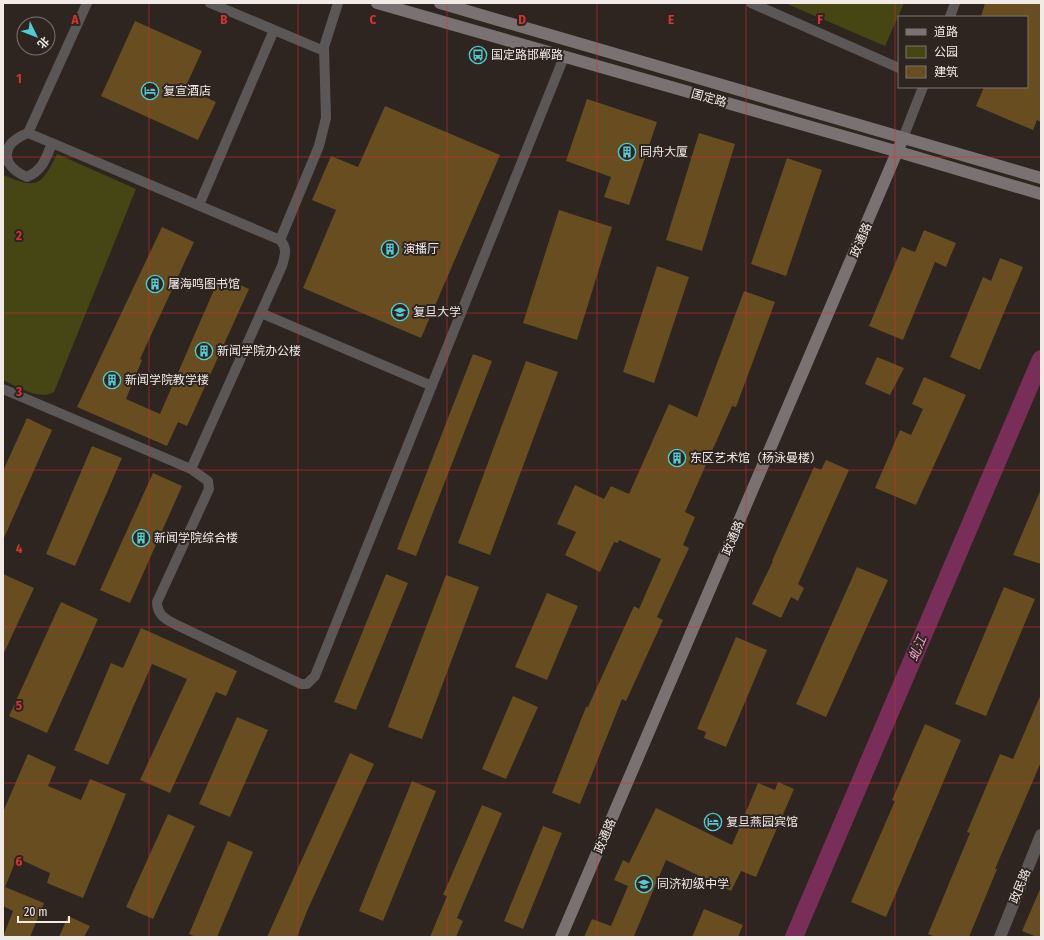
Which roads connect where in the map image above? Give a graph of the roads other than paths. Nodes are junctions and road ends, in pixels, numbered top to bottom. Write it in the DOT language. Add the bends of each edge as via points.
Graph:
graph roads {
  1 [pos="87,3"];
  2 [pos="210,3"];
  3 [pos="338,3"];
  4 [pos="377,3"];
  5 [pos="440,3"];
  6 [pos="751,3"];
  7 [pos="955,3"];
  8 [pos="950,16"];
  9 [pos="274,30"];
  10 [pos="324,51"];
  11 [pos="564,57"];
  12 [pos="898,68"];
  13 [pos="923,88"];
  14 [pos="28,132"];
  15 [pos="903,138"];
  16 [pos="52,143"];
  17 [pos="899,152"];
  18 [pos="4,157"];
  19 [pos="1041,178"];
  20 [pos="1041,194"];
  21 [pos="199,205"];
  22 [pos="280,240"];
  23 [pos="261,313"];
  24 [pos="432,386"];
  25 [pos="3,389"];
  26 [pos="191,469"];
  27 [pos="1041,835"];
  28 [pos="561,937"];
  29 [pos="1000,937"];
  1 -- 14 [label="lane"];
  2 -- 9 [label="lane"];
  3 -- 10 [label="lane"];
  4 -- 11 [label="street, 国定路"];
  5 -- 15 [label="street, 国定路"];
  6 -- 12 [label="lane"];
  7 -- 8 [label="lane"];
  9 -- 10 [label="lane"];
  9 -- 21 [label="lane"];
  10 -- 22 [label="lane" via="326,118 319,146"];
  11 -- 17 [label="street, 国定路"];
  11 -- 24 [label="lane"];
  13 -- 15 [label="lane"];
  14 -- 16 [label="lane"];
  14 -- 18 [label="lane" via="11,142"];
  15 -- 17 [label="street, 政通路"];
  15 -- 19 [label="street, 国定路"];
  16 -- 18 [label="lane" via="43,166 27,177 18,173"];
  16 -- 21 [label="lane"];
  17 -- 20 [label="street, 国定路"];
  17 -- 28 [label="street, 政通路"];
  21 -- 22 [label="lane"];
  22 -- 23 [label="lane" via="286,251"];
  23 -- 24 [label="lane"];
  23 -- 26 [label="lane"];
  24 -- 26 [label="lane" via="315,676 307,684 301,684 181,627 162,617 157,609 157,602 209,489 208,481"];
  25 -- 26 [label="lane"];
  27 -- 29 [label="street, 政民路"];
}
